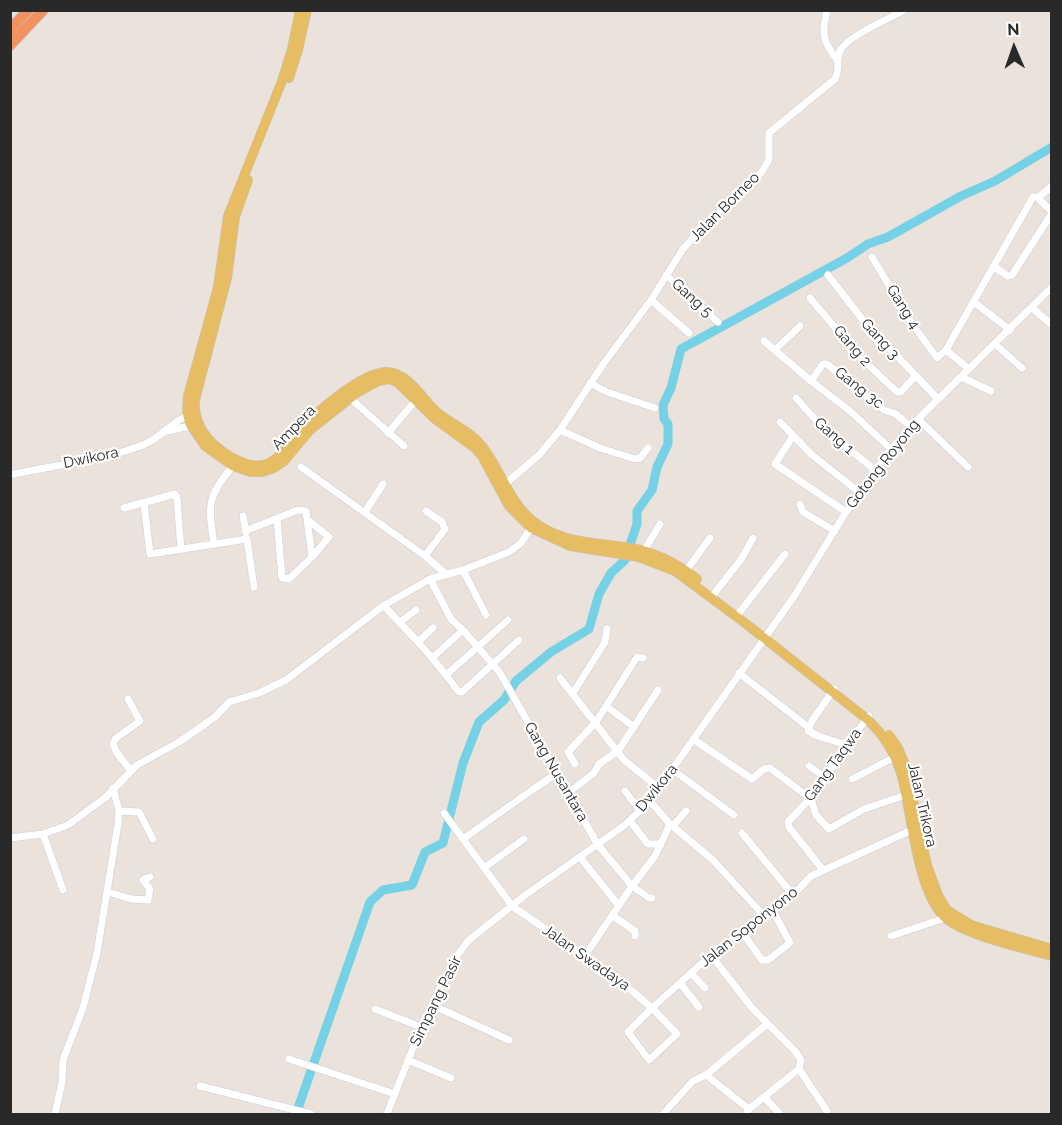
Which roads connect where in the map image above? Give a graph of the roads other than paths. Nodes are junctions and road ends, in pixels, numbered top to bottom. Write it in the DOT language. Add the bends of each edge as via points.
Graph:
graph roads {
  1 [pos="28,10"];
  2 [pos="43,10"];
  3 [pos="300,10"];
  4 [pos="307,10"];
  5 [pos="827,10"];
  6 [pos="904,10"];
  7 [pos="10,30"];
  8 [pos="299,36"];
  9 [pos="10,45"];
  10 [pos="838,61"];
  11 [pos="1052,186"];
  12 [pos="1038,198"];
  13 [pos="1052,213"];
  14 [pos="872,257"];
  15 [pos="993,266"];
  16 [pos="666,275"];
  17 [pos="828,275"];
  18 [pos="1052,288"];
  19 [pos="810,298"];
  20 [pos="651,300"];
  21 [pos="974,302"];
  22 [pos="1032,308"];
  23 [pos="718,321"];
  24 [pos="1052,325"];
  25 [pos="800,326"];
  26 [pos="1010,330"];
  27 [pos="689,333"];
  28 [pos="764,341"];
  29 [pos="995,344"];
  30 [pos="776,349"];
  31 [pos="946,350"];
  32 [pos="1022,368"];
  33 [pos="969,369"];
  34 [pos="915,377"];
  35 [pos="961,377"];
  36 [pos="811,381"];
  37 [pos="590,383"];
  38 [pos="991,391"];
  39 [pos="350,398"];
  40 [pos="796,398"];
  41 [pos="938,399"];
  42 [pos="416,400"];
  43 [pos="655,408"];
  44 [pos="191,414"];
  45 [pos="918,419"];
  46 [pos="780,422"];
  47 [pos="195,425"];
  48 [pos="911,427"];
  49 [pos="560,430"];
  50 [pos="167,431"];
  51 [pos="388,433"];
  52 [pos="793,436"];
  53 [pos="404,446"];
  54 [pos="648,448"];
  55 [pos="891,449"];
  56 [pos="233,466"];
  57 [pos="301,467"];
  58 [pos="968,467"];
  59 [pos="875,470"];
  60 [pos="10,475"];
  61 [pos="383,484"];
  62 [pos="505,484"];
  63 [pos="859,492"];
  64 [pos="144,503"];
  65 [pos="800,504"];
  66 [pos="124,508"];
  67 [pos="426,511"];
  68 [pos="365,512"];
  69 [pos="846,512"];
  70 [pos="243,516"];
  71 [pos="524,518"];
  72 [pos="278,519"];
  73 [pos="309,521"];
  74 [pos="660,524"];
  75 [pos="531,528"];
  76 [pos="835,531"];
  77 [pos="246,535"];
  78 [pos="710,538"];
  79 [pos="753,538"];
  80 [pos="214,544"];
  81 [pos="181,549"];
  82 [pos="618,550"];
  83 [pos="638,552"];
  84 [pos="785,554"];
  85 [pos="425,556"];
  86 [pos="312,557"];
  87 [pos="463,570"];
  88 [pos="686,571"];
  89 [pos="446,574"];
  90 [pos="430,579"];
  91 [pos="254,587"];
  92 [pos="714,594"];
  93 [pos="384,606"];
  94 [pos="416,610"];
  95 [pos="486,615"];
  96 [pos="737,615"];
  97 [pos="508,620"];
  98 [pos="400,622"];
  99 [pos="433,628"];
  100 [pos="607,629"];
  101 [pos="463,630"];
  102 [pos="765,637"];
  103 [pos="519,640"];
  104 [pos="418,642"];
  105 [pos="478,647"];
  106 [pos="432,658"];
  107 [pos="643,658"];
  108 [pos="493,665"];
  109 [pos="739,673"];
  110 [pos="446,675"];
  111 [pos="560,678"];
  112 [pos="658,690"];
  113 [pos="833,691"];
  114 [pos="573,693"];
  115 [pos="128,699"];
  116 [pos="606,706"];
  117 [pos="868,718"];
  118 [pos="596,722"];
  119 [pos="634,727"];
  120 [pos="808,727"];
  121 [pos="693,740"];
  122 [pos="847,745"];
  123 [pos="618,751"];
  124 [pos="895,757"];
  125 [pos="575,764"];
  126 [pos="808,766"];
  127 [pos="131,771"];
  128 [pos="673,771"];
  129 [pos="556,774"];
  130 [pos="826,778"];
  131 [pos="852,779"];
  132 [pos="113,788"];
  133 [pos="660,789"];
  134 [pos="625,791"];
  135 [pos="568,793"];
  136 [pos="906,795"];
  137 [pos="811,799"];
  138 [pos="650,801"];
  139 [pos="118,811"];
  140 [pos="640,811"];
  141 [pos="686,811"];
  142 [pos="444,813"];
  143 [pos="734,815"];
  144 [pos="630,821"];
  145 [pos="672,825"];
  146 [pos="912,830"];
  147 [pos="742,833"];
  148 [pos="43,834"];
  149 [pos="10,838"];
  150 [pos="153,839"];
  151 [pos="464,839"];
  152 [pos="524,839"];
  153 [pos="661,844"];
  154 [pos="598,845"];
  155 [pos="580,857"];
  156 [pos="484,868"];
  157 [pos="823,870"];
  158 [pos="150,877"];
  159 [pos="632,886"];
  160 [pos="63,890"];
  161 [pos="108,892"];
  162 [pos="793,895"];
  163 [pos="652,898"];
  164 [pos="512,906"];
  165 [pos="620,906"];
  166 [pos="773,911"];
  167 [pos="764,915"];
  168 [pos="613,916"];
  169 [pos="945,918"];
  170 [pos="742,932"];
  171 [pos="635,936"];
  172 [pos="891,936"];
  173 [pos="1021,943"];
  174 [pos="1052,949"];
  175 [pos="711,955"];
  176 [pos="1052,956"];
  177 [pos="584,957"];
  178 [pos="691,973"];
  179 [pos="680,983"];
  180 [pos="705,988"];
  181 [pos="432,1005"];
  182 [pos="655,1005"];
  183 [pos="699,1007"];
  184 [pos="375,1009"];
  185 [pos="767,1024"];
  186 [pos="421,1027"];
  187 [pos="509,1040"];
  188 [pos="289,1059"];
  189 [pos="408,1060"];
  190 [pos="799,1069"];
  191 [pos="706,1075"];
  192 [pos="451,1078"];
  193 [pos="200,1086"];
  194 [pos="394,1094"];
  195 [pos="765,1098"];
  196 [pos="827,1111"];
  197 [pos="747,1112"];
  198 [pos="55,1114"];
  199 [pos="311,1114"];
  200 [pos="387,1114"];
  201 [pos="663,1114"];
  202 [pos="780,1114"];
  1 -- 7 [label="highway"];
  2 -- 9 [label="highway"];
  3 -- 8 [label="main road, Ampera"];
  4 -- 8 [label="main road, Ampera"];
  5 -- 10 [label="street" via="824,36"];
  6 -- 10 [label="street, Jalan Borneo" via="851,40 840,50"];
  8 -- 44 [label="main road, Ampera" via="288,81 235,217 226,278"];
  10 -- 16 [label="street, Jalan Borneo" via="832,83 769,133 770,160 761,173 697,233"];
  11 -- 12 [label="street"];
  12 -- 13 [label="street"];
  12 -- 15 [label="street" via="1033,196"];
  13 -- 15 [label="street" via="1013,274 1008,276"];
  14 -- 31 [label="street, Gang 4" via="934,357"];
  15 -- 21 [label="street"];
  16 -- 20 [label="street, Jalan Borneo"];
  16 -- 23 [label="street, Gang 5"];
  17 -- 34 [label="street, Gang 3"];
  18 -- 22 [label="street, Gotong Royong"];
  19 -- 34 [label="street, Gang 2" via="859,356 896,391 901,392"];
  20 -- 27 [label="street"];
  20 -- 37 [label="street, Jalan Borneo"];
  21 -- 26 [label="street"];
  21 -- 31 [label="street"];
  22 -- 24 [label="street"];
  22 -- 26 [label="street, Gotong Royong"];
  25 -- 30 [label="street"];
  26 -- 29 [label="street, Gotong Royong"];
  28 -- 30 [label="street"];
  29 -- 32 [label="street"];
  29 -- 33 [label="street, Gotong Royong"];
  30 -- 36 [label="street"];
  31 -- 33 [label="street"];
  33 -- 35 [label="street, Gotong Royong"];
  34 -- 41 [label="street, Gang 3"];
  35 -- 38 [label="street"];
  35 -- 41 [label="street, Gotong Royong"];
  36 -- 48 [label="street, Gang 3c" via="827,364"];
  36 -- 55 [label="street"];
  37 -- 43 [label="street"];
  37 -- 49 [label="street, Jalan Borneo"];
  39 -- 42 [label="main road, Ampera" via="371,384 388,380 397,382"];
  39 -- 51 [label="street"];
  39 -- 56 [label="main road, Ampera" via="310,430 276,466 256,472"];
  40 -- 59 [label="street, Gang 1" via="824,429"];
  41 -- 45 [label="street, Gotong Royong"];
  42 -- 51 [label="street"];
  42 -- 71 [label="main road, Ampera" via="475,448 509,506"];
  44 -- 47 [label="main road, Ampera"];
  44 -- 50 [label="street, Dwikora"];
  45 -- 48 [label="street, Gotong Royong"];
  45 -- 58 [label="street"];
  46 -- 52 [label="street"];
  47 -- 50 [label="street, Dwikora"];
  47 -- 56 [label="main road, Ampera" via="205,446"];
  47 -- 62 [label="main road, Ampera" via="228,454 250,464 266,464 348,389 374,375 392,373 411,384 439,413 476,439"];
  48 -- 55 [label="street, Gotong Royong"];
  49 -- 54 [label="street" via="635,459"];
  49 -- 62 [label="street, Jalan Borneo" via="539,455"];
  50 -- 60 [label="street, Dwikora" via="146,444 110,455"];
  51 -- 53 [label="street"];
  52 -- 63 [label="street"];
  52 -- 69 [label="street" via="775,464"];
  55 -- 59 [label="street, Gotong Royong"];
  56 -- 80 [label="street" via="212,497"];
  57 -- 68 [label="street"];
  59 -- 63 [label="street, Gotong Royong"];
  61 -- 68 [label="street"];
  62 -- 71 [label="main road, Ampera"];
  63 -- 69 [label="street, Gotong Royong"];
  64 -- 66 [label="street"];
  64 -- 81 [label="street" via="150,554"];
  64 -- 81 [label="street" via="176,494"];
  65 -- 76 [label="street" via="803,512"];
  67 -- 85 [label="street" via="442,522 445,529"];
  68 -- 85 [label="street"];
  69 -- 76 [label="street, Gotong Royong"];
  70 -- 77 [label="street"];
  71 -- 75 [label="main road, Ampera"];
  71 -- 82 [label="main road, Ampera" via="565,538"];
  72 -- 73 [label="street" via="301,510 306,511"];
  72 -- 77 [label="street"];
  72 -- 86 [label="street" via="284,579 289,579"];
  73 -- 86 [label="street"];
  73 -- 86 [label="street" via="329,537"];
  74 -- 83 [label="street"];
  75 -- 82 [label="main road, Ampera" via="570,546"];
  75 -- 87 [label="street" via="515,549"];
  76 -- 102 [label="street, Gotong Royong"];
  77 -- 80 [label="street"];
  77 -- 91 [label="street"];
  78 -- 88 [label="street"];
  79 -- 92 [label="street"];
  80 -- 81 [label="street"];
  82 -- 83 [label="main road, Ampera"];
  83 -- 88 [label="main road, Ampera"];
  83 -- 96 [label="main road, Ampera" via="675,571"];
  84 -- 96 [label="street"];
  85 -- 89 [label="street"];
  87 -- 89 [label="street"];
  87 -- 95 [label="street"];
  88 -- 92 [label="main road, Ampera"];
  89 -- 90 [label="street"];
  90 -- 93 [label="street"];
  90 -- 101 [label="street, Gang Nusantara" via="451,619"];
  92 -- 96 [label="main road, Ampera"];
  93 -- 98 [label="street"];
  93 -- 127 [label="street" via="286,680 229,702 208,722"];
  94 -- 98 [label="street"];
  96 -- 102 [label="main road, Ampera"];
  97 -- 105 [label="street"];
  98 -- 104 [label="street"];
  99 -- 104 [label="street"];
  100 -- 114 [label="street" via="605,642"];
  101 -- 105 [label="street, Gang Nusantara"];
  101 -- 106 [label="street"];
  102 -- 109 [label="street, Dwikora"];
  102 -- 113 [label="main road, Jalan Trikora"];
  103 -- 108 [label="street"];
  104 -- 106 [label="street"];
  105 -- 108 [label="street, Gang Nusantara"];
  105 -- 110 [label="street"];
  106 -- 110 [label="street"];
  107 -- 116 [label="street" via="637,657"];
  108 -- 110 [label="street" via="460,692"];
  108 -- 129 [label="street, Gang Nusantara"];
  109 -- 120 [label="street"];
  109 -- 121 [label="street, Dwikora"];
  111 -- 114 [label="street"];
  112 -- 119 [label="street"];
  113 -- 117 [label="main road, Jalan Trikora"];
  113 -- 120 [label="street"];
  114 -- 118 [label="street"];
  115 -- 127 [label="street" via="140,721 113,744"];
  116 -- 118 [label="street"];
  116 -- 119 [label="street"];
  117 -- 122 [label="street, Gang Taqwa"];
  117 -- 124 [label="main road, Jalan Trikora"];
  117 -- 173 [label="main road, Jalan Trikora" via="888,734 903,758 927,865 947,910 971,925"];
  118 -- 123 [label="street"];
  118 -- 125 [label="street" via="568,752"];
  119 -- 123 [label="street"];
  120 -- 122 [label="street" via="818,736"];
  121 -- 128 [label="street, Dwikora"];
  121 -- 137 [label="street" via="752,779 770,768"];
  122 -- 130 [label="street, Gang Taqwa"];
  123 -- 133 [label="street"];
  123 -- 135 [label="street"];
  124 -- 131 [label="street"];
  124 -- 136 [label="main road, Jalan Trikora"];
  126 -- 130 [label="street"];
  127 -- 132 [label="street"];
  128 -- 133 [label="street, Dwikora"];
  128 -- 143 [label="street"];
  129 -- 135 [label="street, Gang Nusantara"];
  129 -- 151 [label="street"];
  130 -- 137 [label="street, Gang Taqwa"];
  132 -- 139 [label="street"];
  132 -- 148 [label="street" via="76,820"];
  133 -- 138 [label="street, Dwikora"];
  134 -- 140 [label="street"];
  135 -- 154 [label="street, Gang Nusantara"];
  136 -- 137 [label="street" via="864,809 829,829 816,815"];
  136 -- 146 [label="main road, Jalan Trikora"];
  137 -- 157 [label="street, Gang Taqwa" via="788,825"];
  138 -- 140 [label="street, Dwikora"];
  138 -- 145 [label="street"];
  139 -- 150 [label="street" via="139,813"];
  139 -- 161 [label="street"];
  140 -- 144 [label="street, Dwikora"];
  141 -- 145 [label="street"];
  142 -- 151 [label="street, Jalan Swadaya"];
  144 -- 153 [label="street" via="648,844"];
  144 -- 154 [label="street, Dwikora"];
  145 -- 153 [label="street"];
  145 -- 167 [label="street" via="713,860"];
  146 -- 157 [label="street, Jalan Soponyono"];
  146 -- 169 [label="main road, Jalan Trikora" via="929,892"];
  147 -- 162 [label="street"];
  148 -- 149 [label="street"];
  148 -- 160 [label="street"];
  151 -- 156 [label="street, Jalan Swadaya"];
  152 -- 156 [label="street"];
  153 -- 159 [label="street"];
  154 -- 155 [label="street, Dwikora"];
  154 -- 159 [label="street, Gang Nusantara"];
  155 -- 164 [label="street, Dwikora"];
  155 -- 165 [label="street"];
  156 -- 164 [label="street, Jalan Swadaya"];
  157 -- 162 [label="street, Jalan Soponyono" via="811,876"];
  158 -- 161 [label="street" via="143,880 150,889 148,900"];
  159 -- 163 [label="street, Gang Nusantara"];
  159 -- 165 [label="street"];
  161 -- 198 [label="street" via="87,994 63,1060"];
  162 -- 166 [label="street, Jalan Soponyono"];
  164 -- 177 [label="street, Jalan Swadaya"];
  164 -- 181 [label="street, Simpang Pasir" via="463,948"];
  165 -- 168 [label="street"];
  166 -- 167 [label="street, Jalan Soponyono"];
  166 -- 170 [label="street" via="790,943 768,960 762,960"];
  167 -- 170 [label="street, Jalan Soponyono"];
  168 -- 171 [label="street" via="635,931"];
  168 -- 177 [label="street"];
  169 -- 172 [label="street"];
  169 -- 173 [label="main road, Jalan Trikora" via="968,930"];
  170 -- 175 [label="street, Jalan Soponyono"];
  173 -- 174 [label="main road, Jalan Trikora"];
  173 -- 176 [label="main road, Jalan Trikora"];
  175 -- 178 [label="street, Jalan Soponyono"];
  175 -- 185 [label="street"];
  177 -- 182 [label="street, Jalan Swadaya"];
  178 -- 179 [label="street, Jalan Soponyono"];
  178 -- 180 [label="street"];
  179 -- 182 [label="street, Jalan Soponyono"];
  179 -- 183 [label="street"];
  181 -- 186 [label="street, Simpang Pasir"];
  181 -- 187 [label="street"];
  182 -- 182 [label="street, Jalan Soponyono" via="677,1034 650,1060 628,1032"];
  184 -- 186 [label="street"];
  185 -- 190 [label="street" via="800,1057"];
  185 -- 191 [label="street"];
  186 -- 189 [label="street, Simpang Pasir"];
  188 -- 194 [label="street"];
  189 -- 192 [label="street"];
  189 -- 194 [label="street, Simpang Pasir"];
  190 -- 195 [label="street"];
  190 -- 196 [label="street"];
  191 -- 197 [label="street"];
  191 -- 201 [label="street" via="693,1081"];
  193 -- 199 [label="street"];
  194 -- 200 [label="street, Simpang Pasir"];
  195 -- 197 [label="street"];
  195 -- 202 [label="street"];
}
